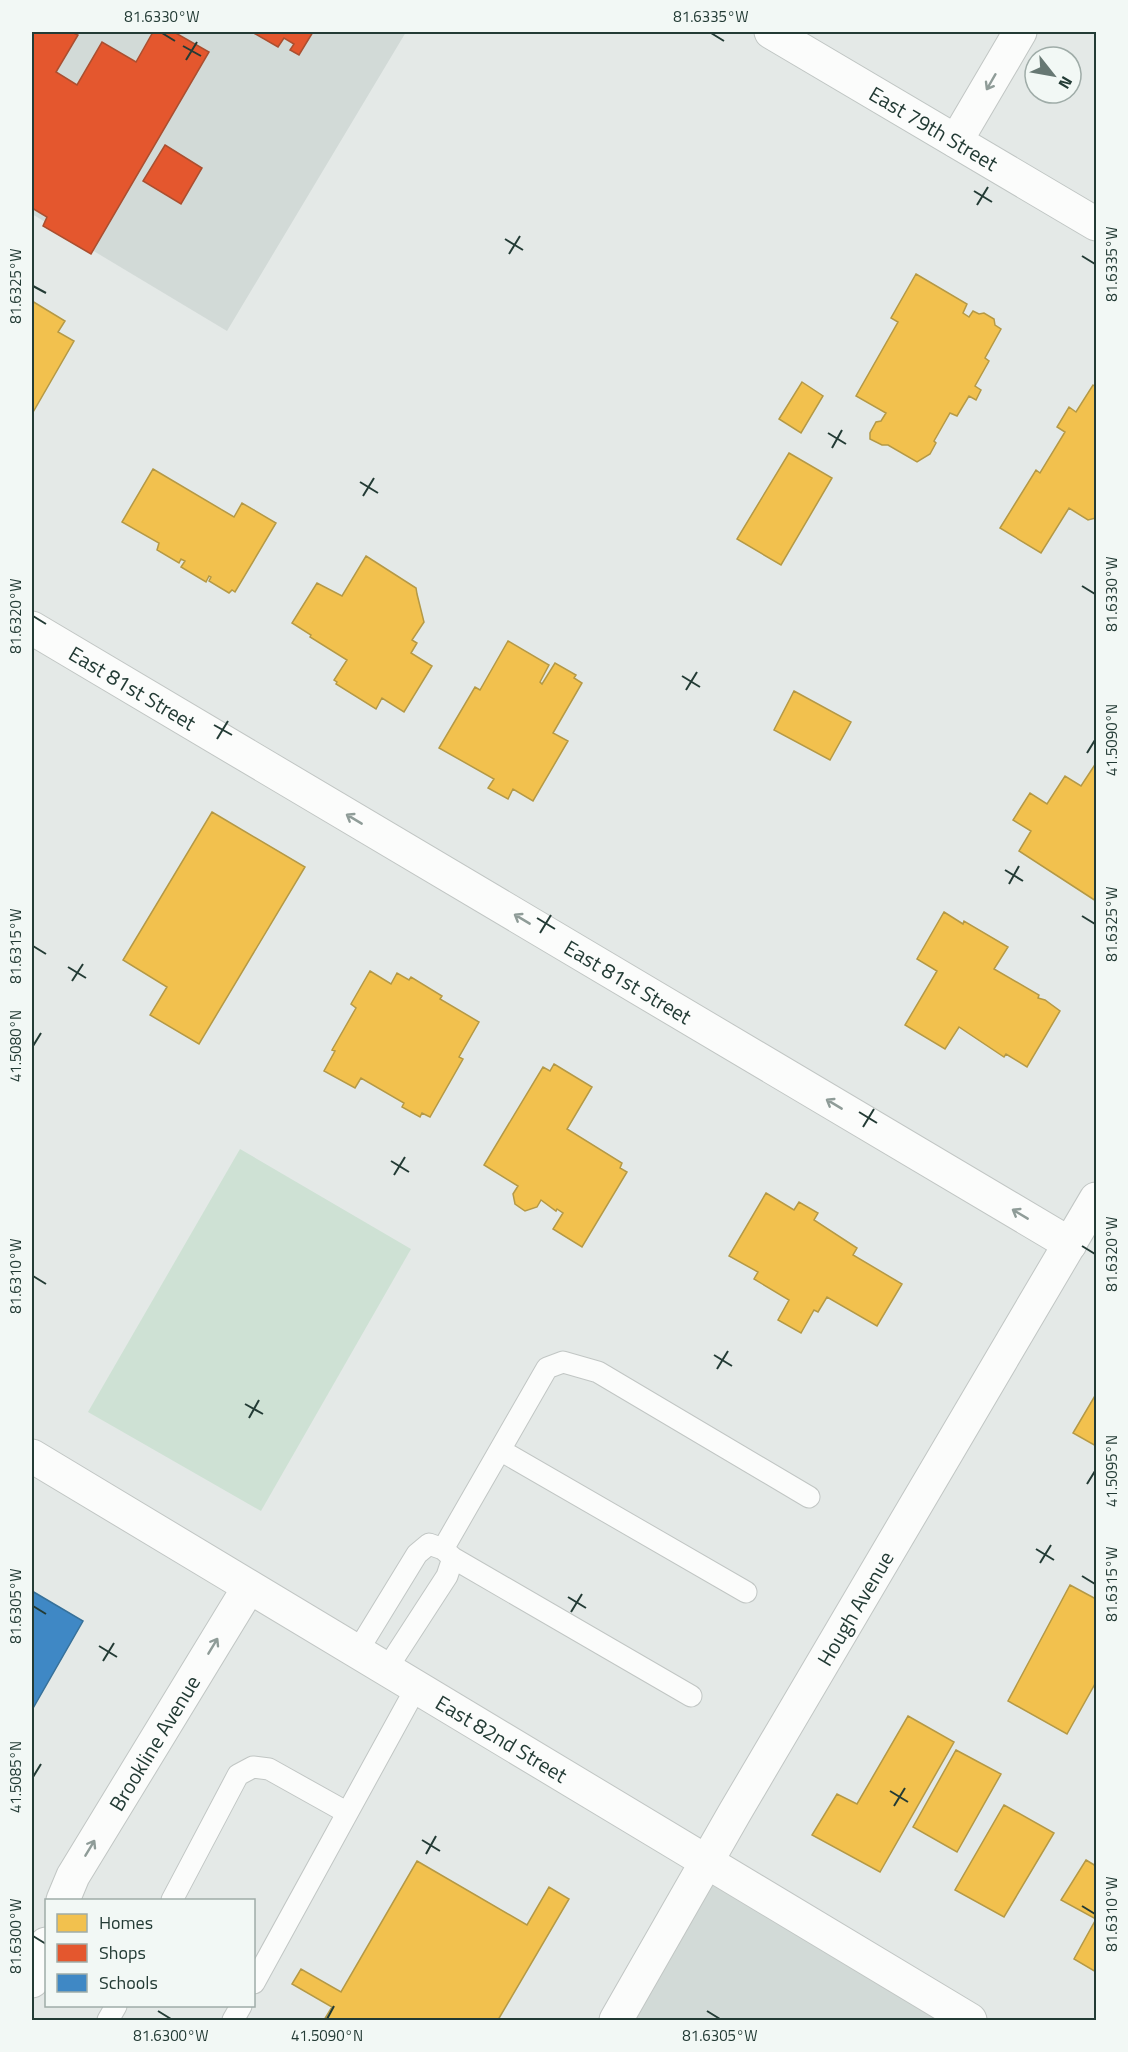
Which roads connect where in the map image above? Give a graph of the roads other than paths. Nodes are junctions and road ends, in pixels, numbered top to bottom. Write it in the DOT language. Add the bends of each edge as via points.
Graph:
graph roads {
  1 [pos="771,32"];
  2 [pos="1020,32"];
  3 [pos="956,141"];
  4 [pos="1096,224"];
  5 [pos="32,628"];
  6 [pos="1086,1225"];
  7 [pos="500,1450"];
  8 [pos="32,1456"];
  9 [pos="809,1497"];
  10 [pos="448,1554"];
  11 [pos="249,1587"];
  12 [pos="746,1593"];
  13 [pos="357,1652"];
  14 [pos="386,1670"];
  15 [pos="416,1688"];
  16 [pos="691,1696"];
  17 [pos="346,1812"];
  18 [pos="706,1862"];
  19 [pos="63,1899"];
  20 [pos="173,1899"];
  21 [pos="45,1947"];
  22 [pos="32,1980"];
  23 [pos="255,1981"];
  24 [pos="241,2007"];
  25 [pos="233,2020"];
  26 [pos="616,2020"];
  27 [pos="970,2020"];
  1 -- 3 [label="street, East 79th Street"];
  2 -- 3 [label="street, one-way"];
  3 -- 4 [label="street, East 79th Street"];
  6 -- 5 [label="street, East 81st Street, one-way"];
  6 -- 18 [label="street, Hough Avenue"];
  7 -- 9 [label="lane" via="547,1368 562,1362 598,1372"];
  7 -- 10 [label="lane"];
  7 -- 12 [label="lane"];
  8 -- 11 [label="street, East 82nd Street"];
  10 -- 13 [label="lane" via="429,1545 417,1554"];
  10 -- 14 [label="lane" via="447,1576"];
  10 -- 16 [label="lane"];
  11 -- 13 [label="street, East 82nd Street"];
  19 -- 11 [label="street, Brookline Avenue, one-way" via="73,1876"];
  13 -- 14 [label="street, East 82nd Street"];
  14 -- 15 [label="street, East 82nd Street"];
  15 -- 17 [label="lane"];
  15 -- 18 [label="street, East 82nd Street"];
  17 -- 20 [label="lane" via="269,1769 253,1767 238,1775"];
  17 -- 23 [label="lane"];
  18 -- 26 [label="street, Hough Avenue"];
  18 -- 27 [label="street, East 82nd Street"];
  21 -- 22 [label="street"];
  24 -- 25 [label="lane"];
}
